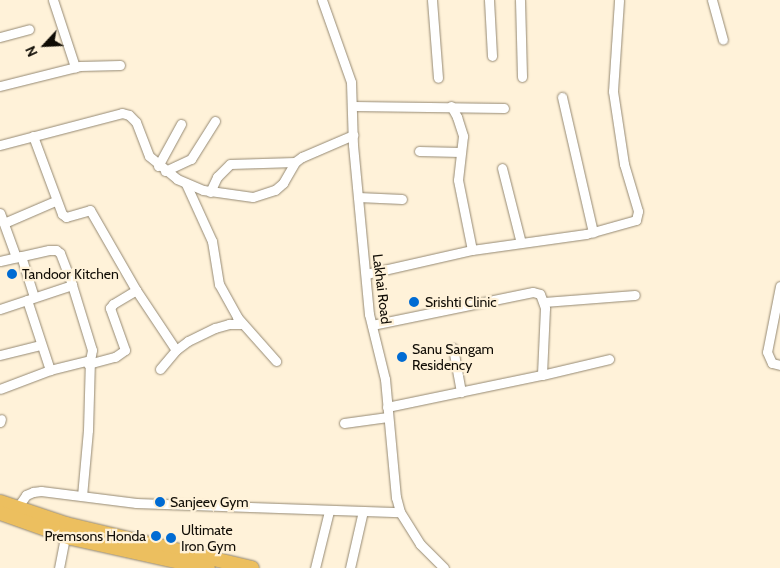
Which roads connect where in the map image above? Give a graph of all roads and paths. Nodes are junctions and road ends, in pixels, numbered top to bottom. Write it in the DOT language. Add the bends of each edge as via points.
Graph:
graph roads {
  1 [pos="53,0"];
  2 [pos="324,0"];
  3 [pos="432,0"];
  4 [pos="489,0"];
  5 [pos="520,0"];
  6 [pos="619,0"];
  7 [pos="712,0"];
  8 [pos="30,29"];
  9 [pos="0,37"];
  10 [pos="724,40"];
  11 [pos="492,56"];
  12 [pos="120,65"];
  13 [pos="76,67"];
  14 [pos="522,76"];
  15 [pos="438,78"];
  16 [pos="0,86"];
  17 [pos="562,97"];
  18 [pos="353,106"];
  19 [pos="451,106"];
  20 [pos="504,108"];
  21 [pos="215,121"];
  22 [pos="181,124"];
  23 [pos="353,135"];
  24 [pos="33,136"];
  25 [pos="0,145"];
  26 [pos="419,151"];
  27 [pos="460,152"];
  28 [pos="295,162"];
  29 [pos="162,168"];
  30 [pos="502,168"];
  31 [pos="186,184"];
  32 [pos="210,192"];
  33 [pos="358,197"];
  34 [pos="402,199"];
  35 [pos="55,201"];
  36 [pos="0,213"];
  37 [pos="4,222"];
  38 [pos="593,232"];
  39 [pos="521,243"];
  40 [pos="472,250"];
  41 [pos="18,256"];
  42 [pos="0,261"];
  43 [pos="366,274"];
  44 [pos="72,284"];
  45 [pos="780,286"];
  46 [pos="136,290"];
  47 [pos="635,295"];
  48 [pos="31,298"];
  49 [pos="544,302"];
  50 [pos="0,309"];
  51 [pos="242,324"];
  52 [pos="372,325"];
  53 [pos="40,345"];
  54 [pos="453,348"];
  55 [pos="176,350"];
  56 [pos="0,356"];
  57 [pos="609,359"];
  58 [pos="276,361"];
  59 [pos="89,362"];
  60 [pos="780,365"];
  61 [pos="160,369"];
  62 [pos="50,370"];
  63 [pos="542,375"];
  64 [pos="0,389"];
  65 [pos="461,392"];
  66 [pos="388,407"];
  67 [pos="388,417"];
  68 [pos="344,423"];
  69 [pos="82,496"];
  70 [pos="0,502"];
  71 [pos="17,508"];
  72 [pos="329,511"];
  73 [pos="363,511"];
  74 [pos="400,512"];
  75 [pos="0,513"];
  76 [pos="65,536"];
  77 [pos="59,568"];
  78 [pos="208,568"];
  79 [pos="252,568"];
  80 [pos="315,568"];
  81 [pos="350,568"];
  82 [pos="444,568"];
  1 -- 13 [label="street"];
  2 -- 18 [label="street, Lakhai Road" via="352,82"];
  3 -- 15 [label="street"];
  4 -- 11 [label="street"];
  5 -- 14 [label="street"];
  6 -- 38 [label="street" via="614,91 624,164 638,216 630,222"];
  7 -- 10 [label="street"];
  8 -- 9 [label="street"];
  12 -- 13 [label="street"];
  13 -- 16 [label="street"];
  17 -- 38 [label="street"];
  18 -- 19 [label="street"];
  18 -- 23 [label="street, Lakhai Road"];
  19 -- 20 [label="street"];
  19 -- 27 [label="street" via="463,136"];
  21 -- 29 [label="street" via="191,159"];
  22 -- 29 [label="street"];
  23 -- 28 [label="street"];
  23 -- 33 [label="street, Lakhai Road"];
  24 -- 25 [label="street"];
  24 -- 29 [label="street" via="122,113 136,122 143,147"];
  24 -- 35 [label="street"];
  26 -- 27 [label="street"];
  27 -- 40 [label="street" via="458,180"];
  28 -- 32 [label="street" via="230,164 217,177"];
  28 -- 32 [label="street" via="283,184 265,194 243,197"];
  29 -- 31 [label="street"];
  30 -- 39 [label="street"];
  31 -- 32 [label="street"];
  31 -- 51 [label="street" via="212,241 219,284"];
  33 -- 34 [label="street"];
  33 -- 43 [label="street, Lakhai Road"];
  35 -- 37 [label="street"];
  35 -- 46 [label="street" via="66,217 90,210"];
  36 -- 37 [label="street"];
  37 -- 41 [label="street"];
  38 -- 39 [label="street"];
  39 -- 40 [label="street"];
  40 -- 43 [label="street"];
  41 -- 42 [label="street"];
  41 -- 44 [label="street" via="56,250 63,259"];
  41 -- 48 [label="street"];
  43 -- 52 [label="street, Lakhai Road"];
  44 -- 48 [label="street"];
  44 -- 59 [label="street" via="92,350"];
  45 -- 60 [label="street" via="766,352 772,363"];
  46 -- 55 [label="street"];
  46 -- 59 [label="street" via="110,308 125,350 115,358"];
  47 -- 49 [label="street"];
  48 -- 50 [label="street"];
  48 -- 53 [label="street"];
  49 -- 52 [label="street" via="540,294 534,292"];
  49 -- 63 [label="street"];
  51 -- 55 [label="street" via="215,328"];
  51 -- 58 [label="street"];
  52 -- 66 [label="street, Lakhai Road"];
  53 -- 56 [label="street"];
  53 -- 62 [label="street"];
  54 -- 65 [label="street"];
  55 -- 61 [label="street"];
  57 -- 63 [label="street"];
  59 -- 62 [label="street"];
  59 -- 69 [label="street" via="88,430"];
  62 -- 64 [label="street"];
  63 -- 65 [label="street"];
  65 -- 66 [label="street"];
  66 -- 67 [label="street, Lakhai Road"];
  67 -- 68 [label="street"];
  67 -- 74 [label="street, Lakhai Road"];
  69 -- 71 [label="street" via="32,492"];
  69 -- 72 [label="street" via="136,503"];
  70 -- 71 [label="highway"];
  71 -- 79 [label="highway" via="66,524"];
  72 -- 73 [label="street"];
  72 -- 80 [label="street"];
  73 -- 74 [label="street"];
  73 -- 81 [label="street"];
  74 -- 82 [label="street, Lakhai Road" via="420,544"];
  75 -- 76 [label="highway"];
  76 -- 77 [label="street"];
  76 -- 78 [label="highway"];
}
